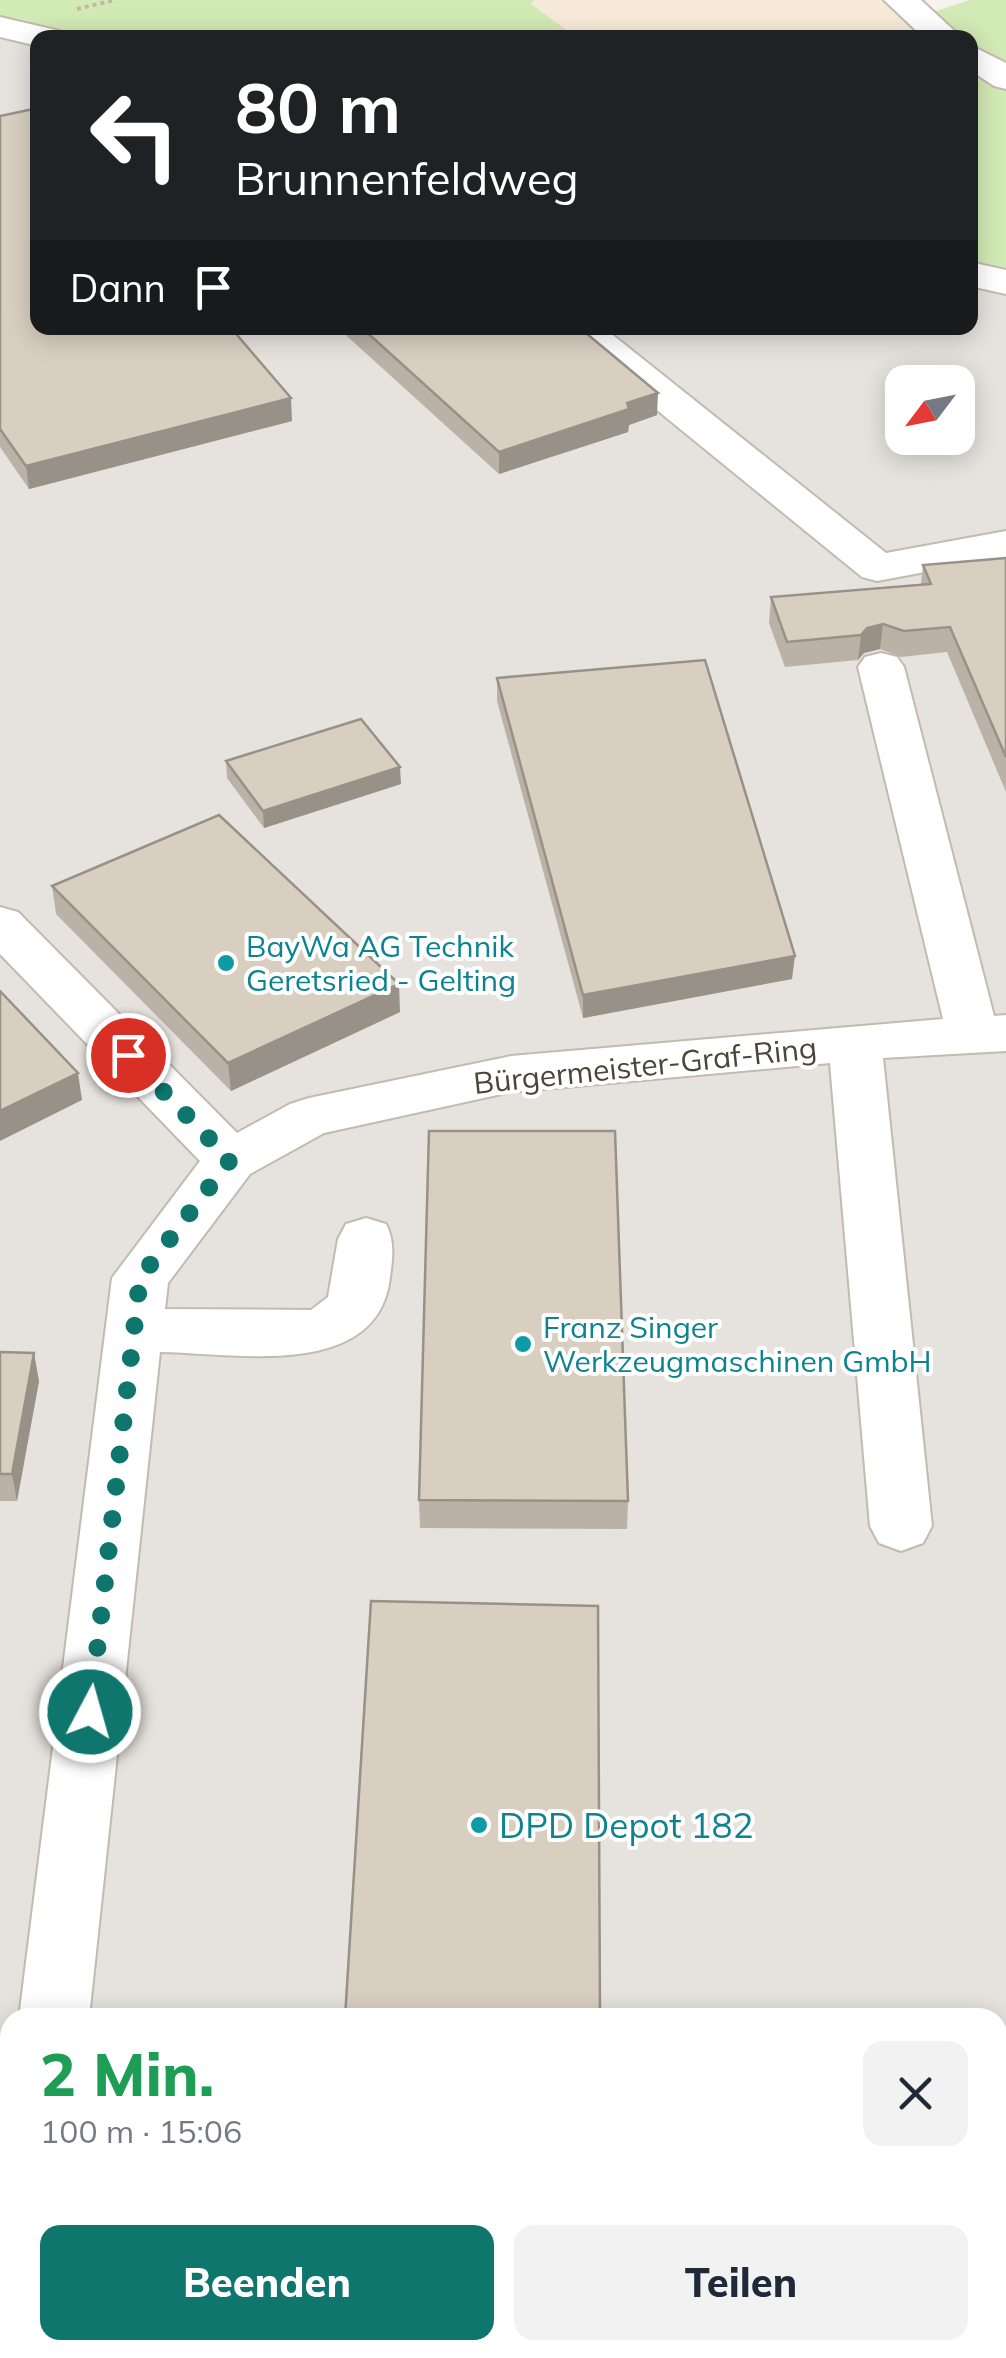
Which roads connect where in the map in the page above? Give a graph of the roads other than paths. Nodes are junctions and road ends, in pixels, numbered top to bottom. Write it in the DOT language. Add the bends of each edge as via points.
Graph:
graph roads {
  1 [pos="901,0"];
  2 [pos="58,24"];
  3 [pos="0,27"];
  4 [pos="936,30"];
  5 [pos="978,60"];
  6 [pos="1006,79"];
  7 [pos="978,276"];
  8 [pos="1006,282"];
  9 [pos="589,335"];
  10 [pos="1006,544"];
  11 [pos="881,667"];
  12 [pos="0,924"];
  13 [pos="989,1034"];
  14 [pos="855,1043"];
  15 [pos="230,1160"];
  16 [pos="366,1239"];
  17 [pos="134,1330"];
  18 [pos="901,1526"];
  19 [pos="55,2008"];
  1 -- 4 [label="street"];
  2 -- 3 [label="street"];
  5 -- 6 [label="street"];
  7 -- 8 [label="street"];
  9 -- 10 [label="street" via="877,568"];
  11 -- 13 [label="street"];
  12 -- 15 [label="street"];
  13 -- 14 [label="street, Bürgermeister-Graf-Ring"];
  14 -- 15 [label="street, Bürgermeister-Graf-Ring" via="511,1074 309,1117"];
  14 -- 18 [label="street"];
  15 -- 17 [label="street, Bürgermeister-Graf-Ring" via="140,1278"];
  16 -- 17 [label="street" via="355,1307 338,1326 310,1332"];
  17 -- 19 [label="street, Bürgermeister-Graf-Ring"];
}
